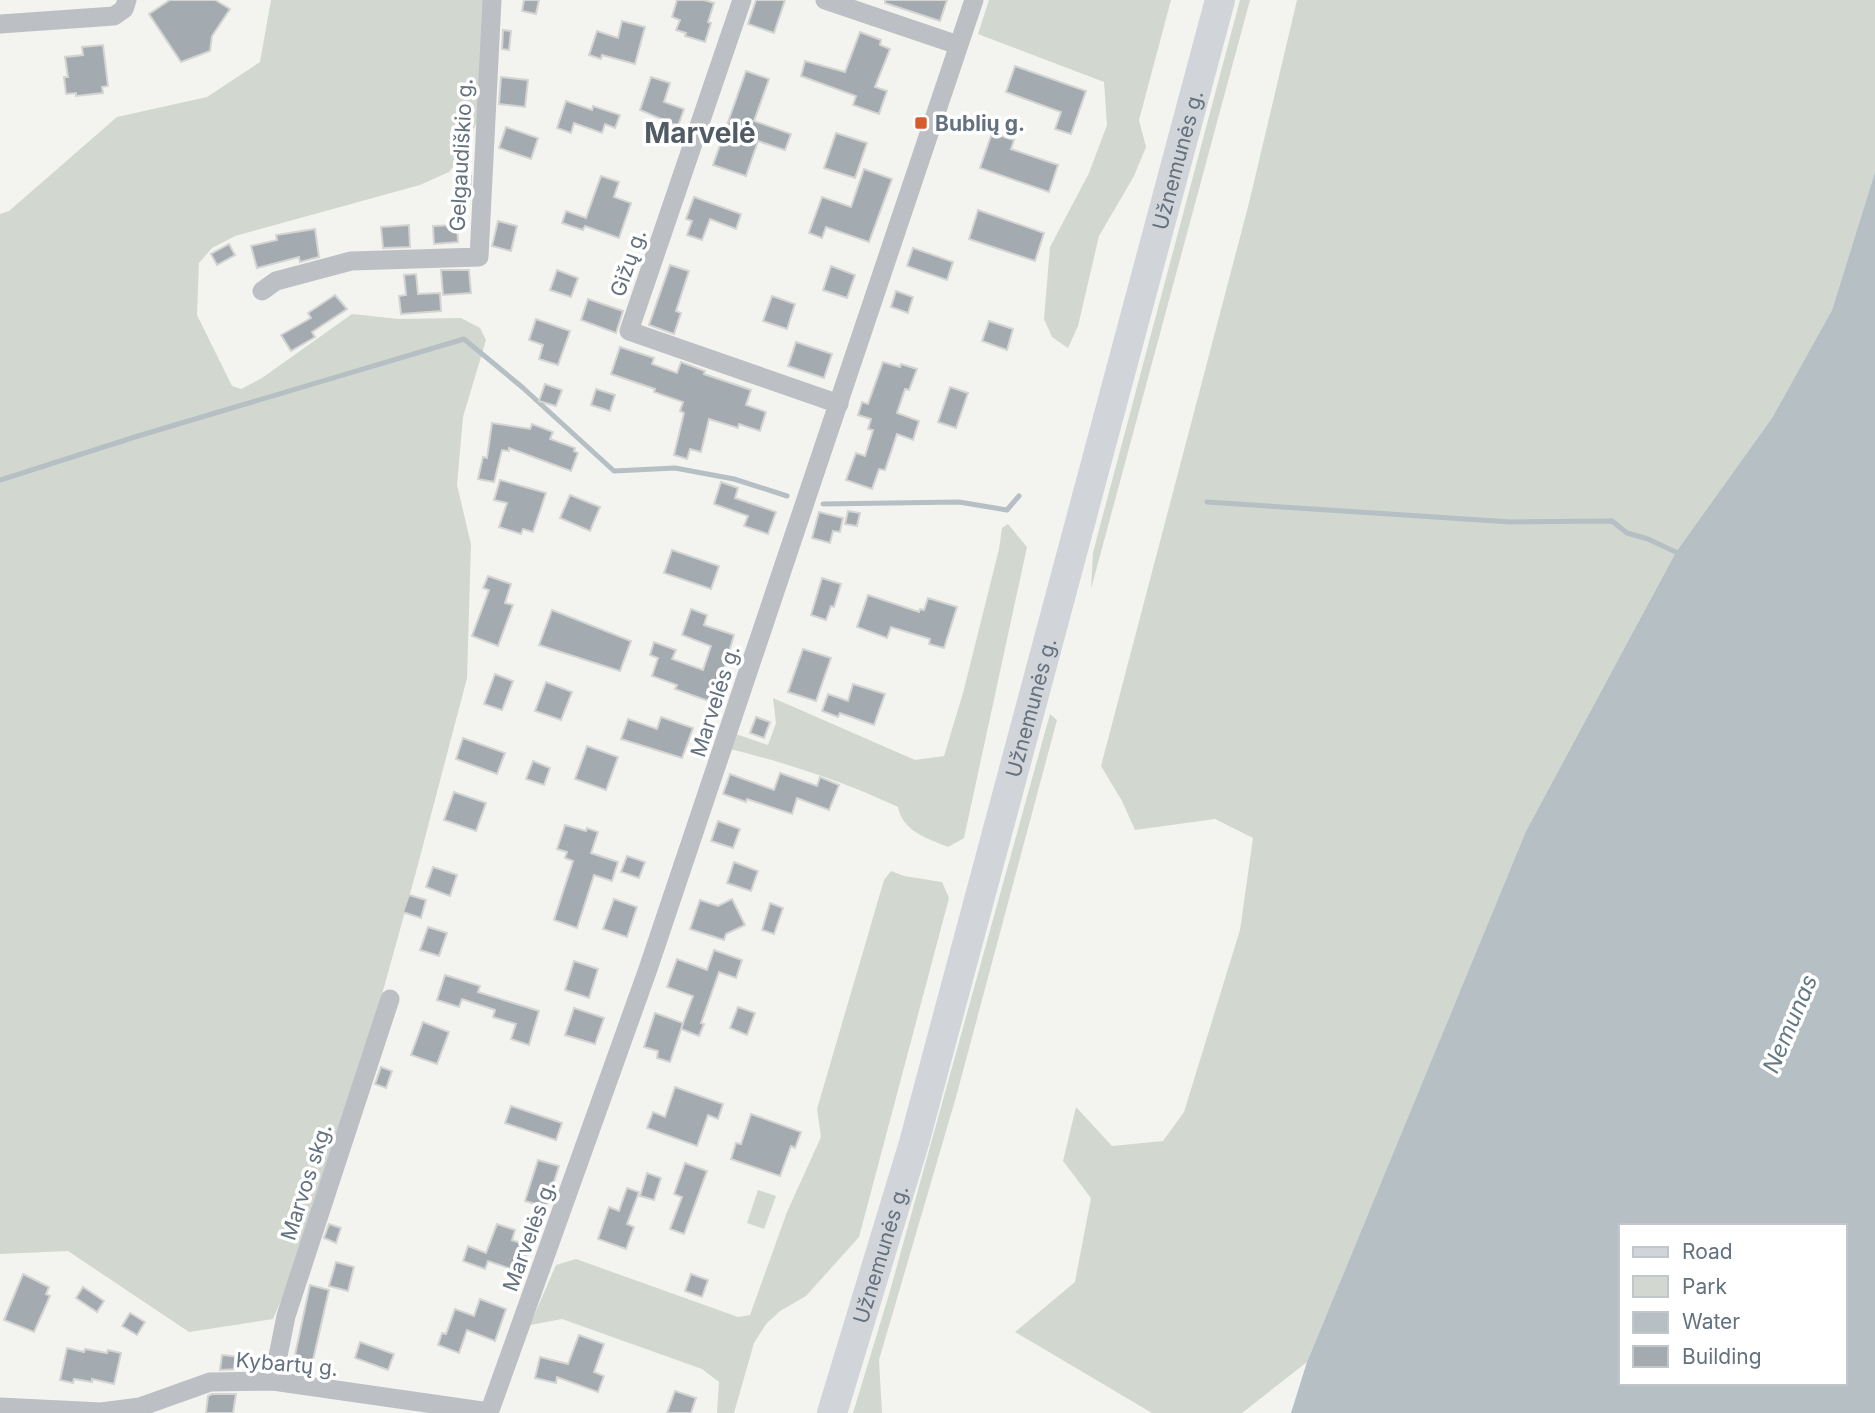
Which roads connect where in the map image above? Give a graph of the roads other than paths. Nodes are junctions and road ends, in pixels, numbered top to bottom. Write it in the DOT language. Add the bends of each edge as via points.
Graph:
graph roads {
  1 [pos="127,0"];
  2 [pos="492,0"];
  3 [pos="742,0"];
  4 [pos="825,0"];
  5 [pos="974,0"];
  6 [pos="1220,0"];
  7 [pos="0,24"];
  8 [pos="958,45"];
  9 [pos="262,291"];
  10 [pos="839,404"];
  11 [pos="390,999"];
  12 [pos="273,1381"];
  13 [pos="0,1407"];
  14 [pos="489,1413"];
  15 [pos="832,1413"];
  1 -- 7 [label="street" via="114,16"];
  2 -- 9 [label="street, Gelgaudiškio g." via="479,257 351,261 276,281"];
  3 -- 10 [label="street, Gižų g." via="629,331"];
  4 -- 8 [label="street"];
  5 -- 8 [label="street, Marvelės g."];
  6 -- 15 [label="main road, Užnemunės g." via="914,1143"];
  8 -- 10 [label="street, Marvelės g."];
  10 -- 14 [label="street, Marvelės g." via="607,1089"];
  11 -- 12 [label="street, Marvos skg." via="286,1316"];
  12 -- 13 [label="street, Kybartų g." via="210,1382 140,1407 101,1412"];
  12 -- 14 [label="street, Kybartų g."];
}
